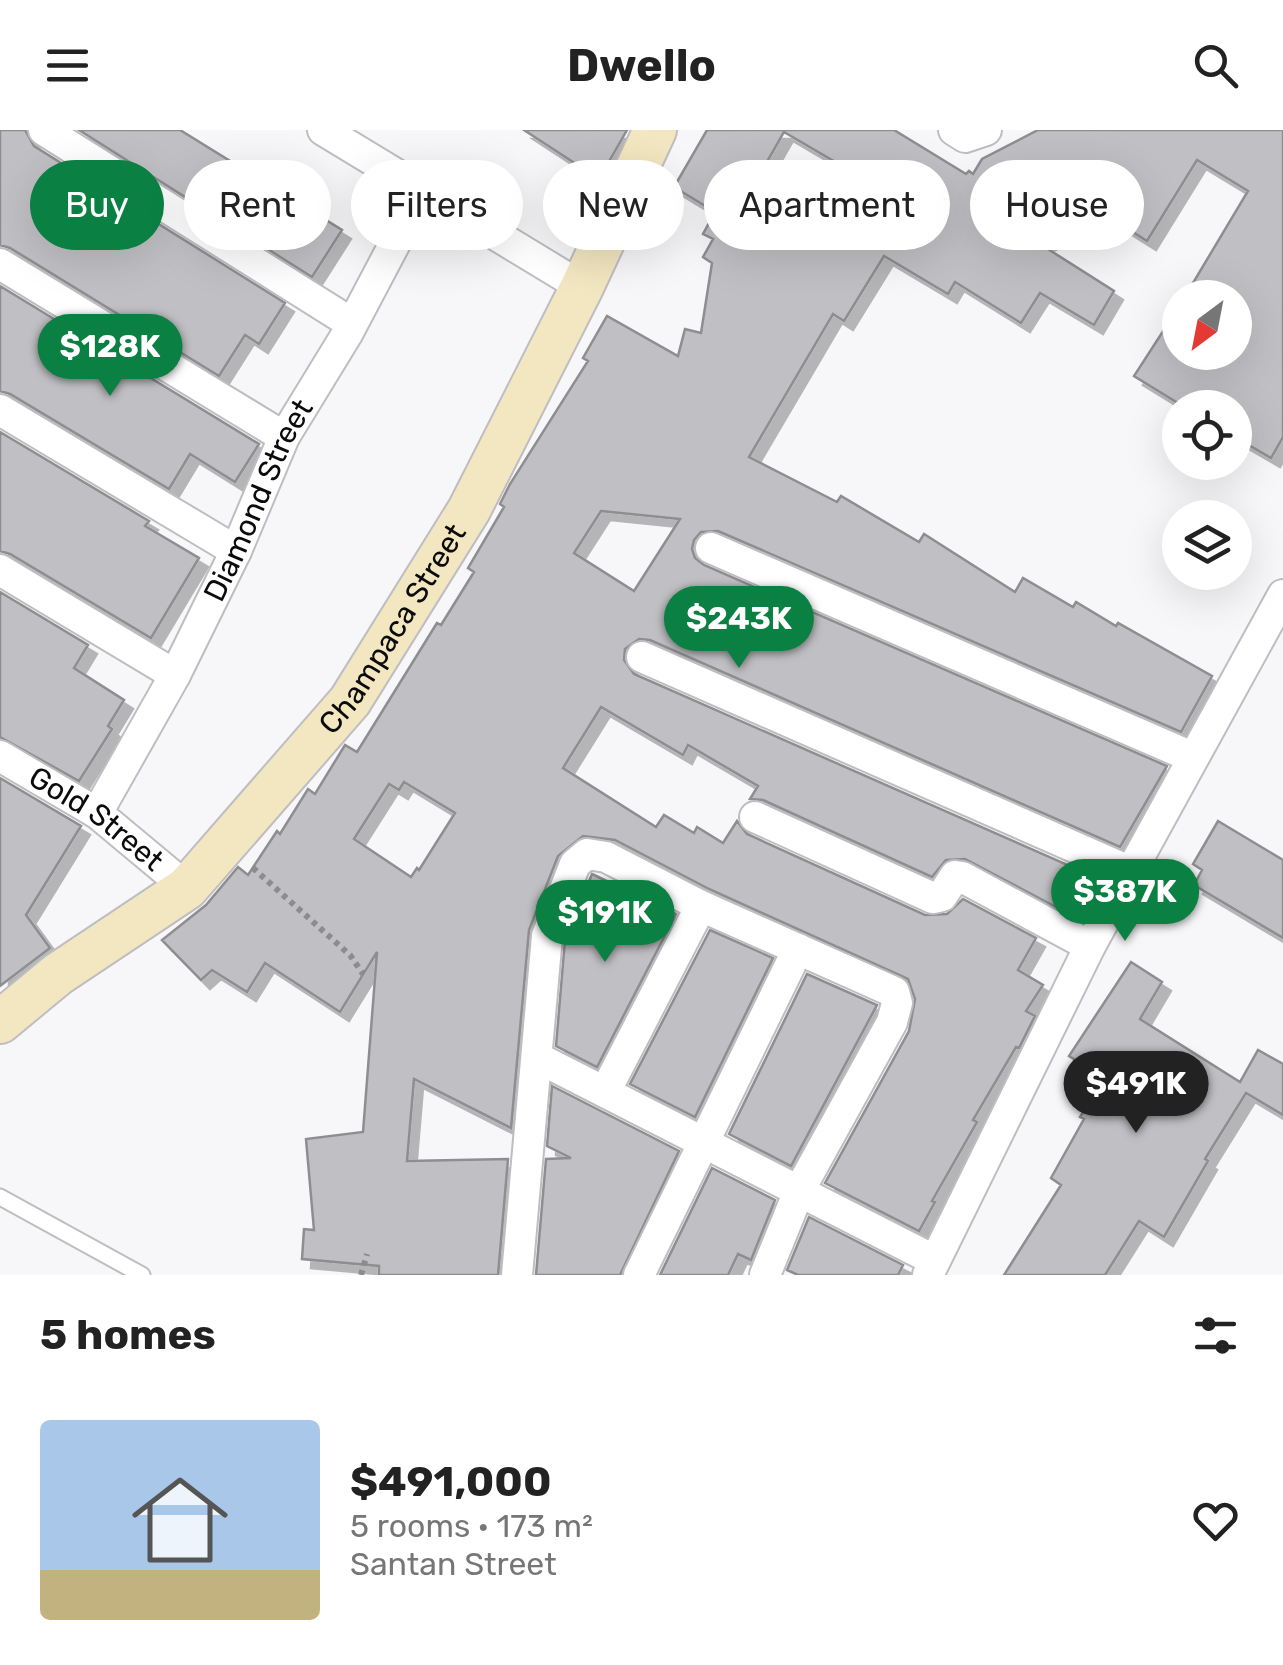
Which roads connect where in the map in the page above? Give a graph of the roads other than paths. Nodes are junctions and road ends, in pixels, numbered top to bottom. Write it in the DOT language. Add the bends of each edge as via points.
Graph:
graph roads {
  1 [pos="44,130"];
  2 [pos="323,130"];
  3 [pos="655,130"];
  4 [pos="954,130"];
  5 [pos="986,130"];
  6 [pos="373,160"];
  7 [pos="391,250"];
  8 [pos="521,250"];
  9 [pos="0,264"];
  10 [pos="582,287"];
  11 [pos="351,323"];
  12 [pos="0,410"];
  13 [pos="284,436"];
  14 [pos="710,548"];
  15 [pos="236,551"];
  16 [pos="0,570"];
  17 [pos="1283,595"];
  18 [pos="642,658"];
  19 [pos="175,676"];
  20 [pos="0,756"];
  21 [pos="1192,758"];
  22 [pos="97,813"];
  23 [pos="756,817"];
  24 [pos="1130,871"];
  25 [pos="187,888"];
  26 [pos="701,906"];
  27 [pos="1090,946"];
  28 [pos="798,949"];
  29 [pos="0,1022"];
  30 [pos="538,1058"];
  31 [pos="605,1092"];
  32 [pos="702,1142"];
  33 [pos="799,1191"];
  34 [pos="0,1197"];
  35 [pos="931,1268"];
  36 [pos="142,1275"];
  37 [pos="518,1275"];
  38 [pos="639,1275"];
  39 [pos="764,1275"];
  1 -- 11 [label="street"];
  2 -- 6 [label="street"];
  3 -- 10 [label="street, Champaca Street"];
  4 -- 5 [label="street" via="965,137"];
  7 -- 11 [label="street, Diamond Street"];
  8 -- 10 [label="street"];
  9 -- 13 [label="street"];
  10 -- 25 [label="street, Champaca Street" via="470,510 350,702"];
  11 -- 13 [label="street, Diamond Street"];
  12 -- 15 [label="street"];
  13 -- 15 [label="street, Diamond Street"];
  14 -- 21 [label="street"];
  15 -- 19 [label="street, Diamond Street"];
  16 -- 19 [label="street"];
  17 -- 21 [label="street"];
  18 -- 24 [label="street"];
  19 -- 22 [label="street, Diamond Street"];
  20 -- 22 [label="street, Gold Street"];
  21 -- 24 [label="street"];
  22 -- 25 [label="street, Gold Street"];
  23 -- 27 [label="street" via="933,898 962,877"];
  24 -- 27 [label="street"];
  25 -- 29 [label="street, Champaca Street" via="58,974"];
  26 -- 28 [label="street"];
  26 -- 30 [label="street" via="606,857 587,854 575,864 548,936"];
  26 -- 31 [label="street"];
  27 -- 35 [label="street"];
  28 -- 32 [label="street"];
  28 -- 33 [label="street" via="894,992 898,1004"];
  30 -- 31 [label="street"];
  30 -- 37 [label="street"];
  31 -- 32 [label="street"];
  32 -- 33 [label="street"];
  32 -- 38 [label="street"];
  33 -- 35 [label="street"];
  33 -- 39 [label="street"];
  34 -- 36 [label="lane"];
}
